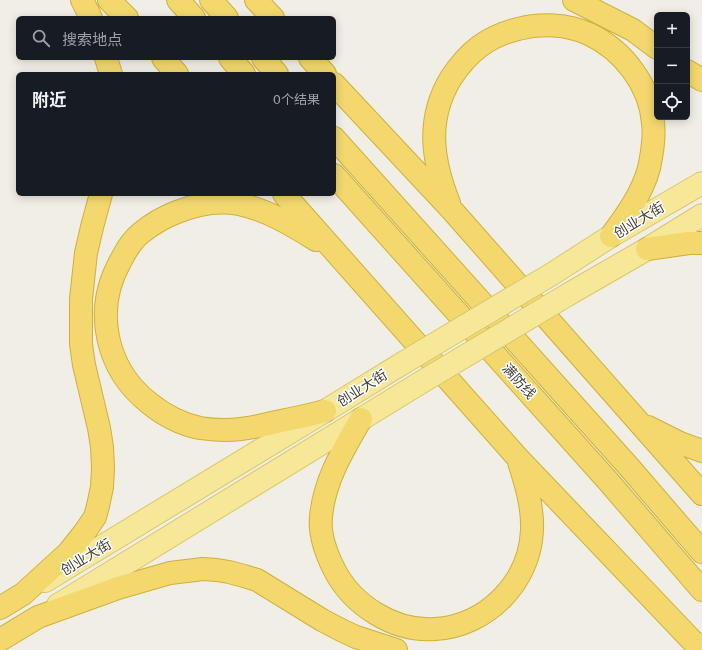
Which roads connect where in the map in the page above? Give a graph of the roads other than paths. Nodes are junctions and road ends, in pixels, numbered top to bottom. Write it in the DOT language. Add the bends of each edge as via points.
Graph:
graph roads {
  1 [pos="82,0"];
  2 [pos="109,0"];
  3 [pos="178,0"];
  4 [pos="211,0"];
  5 [pos="256,0"];
  6 [pos="574,0"];
  7 [pos="89,16"];
  8 [pos="124,16"];
  9 [pos="192,16"];
  10 [pos="225,16"];
  11 [pos="271,16"];
  12 [pos="654,46"];
  13 [pos="106,60"];
  14 [pos="165,60"];
  15 [pos="232,60"];
  16 [pos="265,60"];
  17 [pos="312,60"];
  18 [pos="110,72"];
  19 [pos="175,72"];
  20 [pos="242,72"];
  21 [pos="275,72"];
  22 [pos="323,72"];
  23 [pos="690,73"];
  24 [pos="702,80"];
  25 [pos="336,86"];
  26 [pos="336,140"];
  27 [pos="336,177"];
  28 [pos="702,183"];
  29 [pos="100,196"];
  30 [pos="286,196"];
  31 [pos="451,209"];
  32 [pos="702,215"];
  33 [pos="611,236"];
  34 [pos="702,243"];
  35 [pos="647,249"];
  36 [pos="337,254"];
  37 [pos="325,411"];
  38 [pos="361,419"];
  39 [pos="639,422"];
  40 [pos="702,451"];
  41 [pos="517,457"];
  42 [pos="702,494"];
  43 [pos="702,552"];
  44 [pos="702,590"];
  45 [pos="23,594"];
  46 [pos="0,608"];
  47 [pos="38,617"];
  48 [pos="0,640"];
  49 [pos="396,650"];
  50 [pos="700,650"];
  1 -- 7 [label="highway"];
  2 -- 8 [label="highway"];
  3 -- 9 [label="highway"];
  4 -- 10 [label="highway"];
  5 -- 11 [label="highway"];
  6 -- 12 [label="highway" via="633,30"];
  13 -- 18 [label="highway"];
  14 -- 19 [label="highway"];
  15 -- 20 [label="highway"];
  16 -- 21 [label="highway"];
  17 -- 22 [label="highway"];
  23 -- 24 [label="highway"];
  25 -- 31 [label="highway"];
  26 -- 43 [label="highway, 满防线"];
  27 -- 44 [label="highway, 满防线" via="603,475"];
  28 -- 33 [label="main road, 创业大街"];
  29 -- 45 [label="highway" via="86,253 81,298 81,344 102,447 102,487 95,517 84,533 68,553"];
  30 -- 36 [label="highway"];
  31 -- 33 [label="highway" via="439,172 434,135 442,95 458,68 479,46 510,31 539,25 566,27 588,34 619,55 639,79 650,107 653,138 648,170 633,206"];
  31 -- 39 [label="highway"];
  32 -- 35 [label="main road, 创业大街"];
  33 -- 37 [label="main road, 创业大街, bridge"];
  34 -- 35 [label="highway"];
  35 -- 38 [label="main road, 创业大街, bridge"];
  36 -- 37 [label="highway" via="271,214 254,208 223,202 192,206 164,217 140,234 116,269 106,300 107,333 116,363 142,397 169,418 202,428 241,430"];
  36 -- 41 [label="highway"];
  37 -- 45 [label="main road, 创业大街"];
  38 -- 41 [label="highway" via="329,481 323,502 321,531 325,548 337,575 353,596 371,611 416,629 448,628 473,619 502,599 514,586 528,557 532,532 528,493"];
  38 -- 47 [label="main road, 创业大街"];
  39 -- 40 [label="highway"];
  39 -- 42 [label="highway"];
  41 -- 50 [label="highway"];
  45 -- 46 [label="highway"];
  47 -- 48 [label="highway"];
  47 -- 49 [label="highway" via="118,588 170,573 217,570 257,580 341,630"];
}
